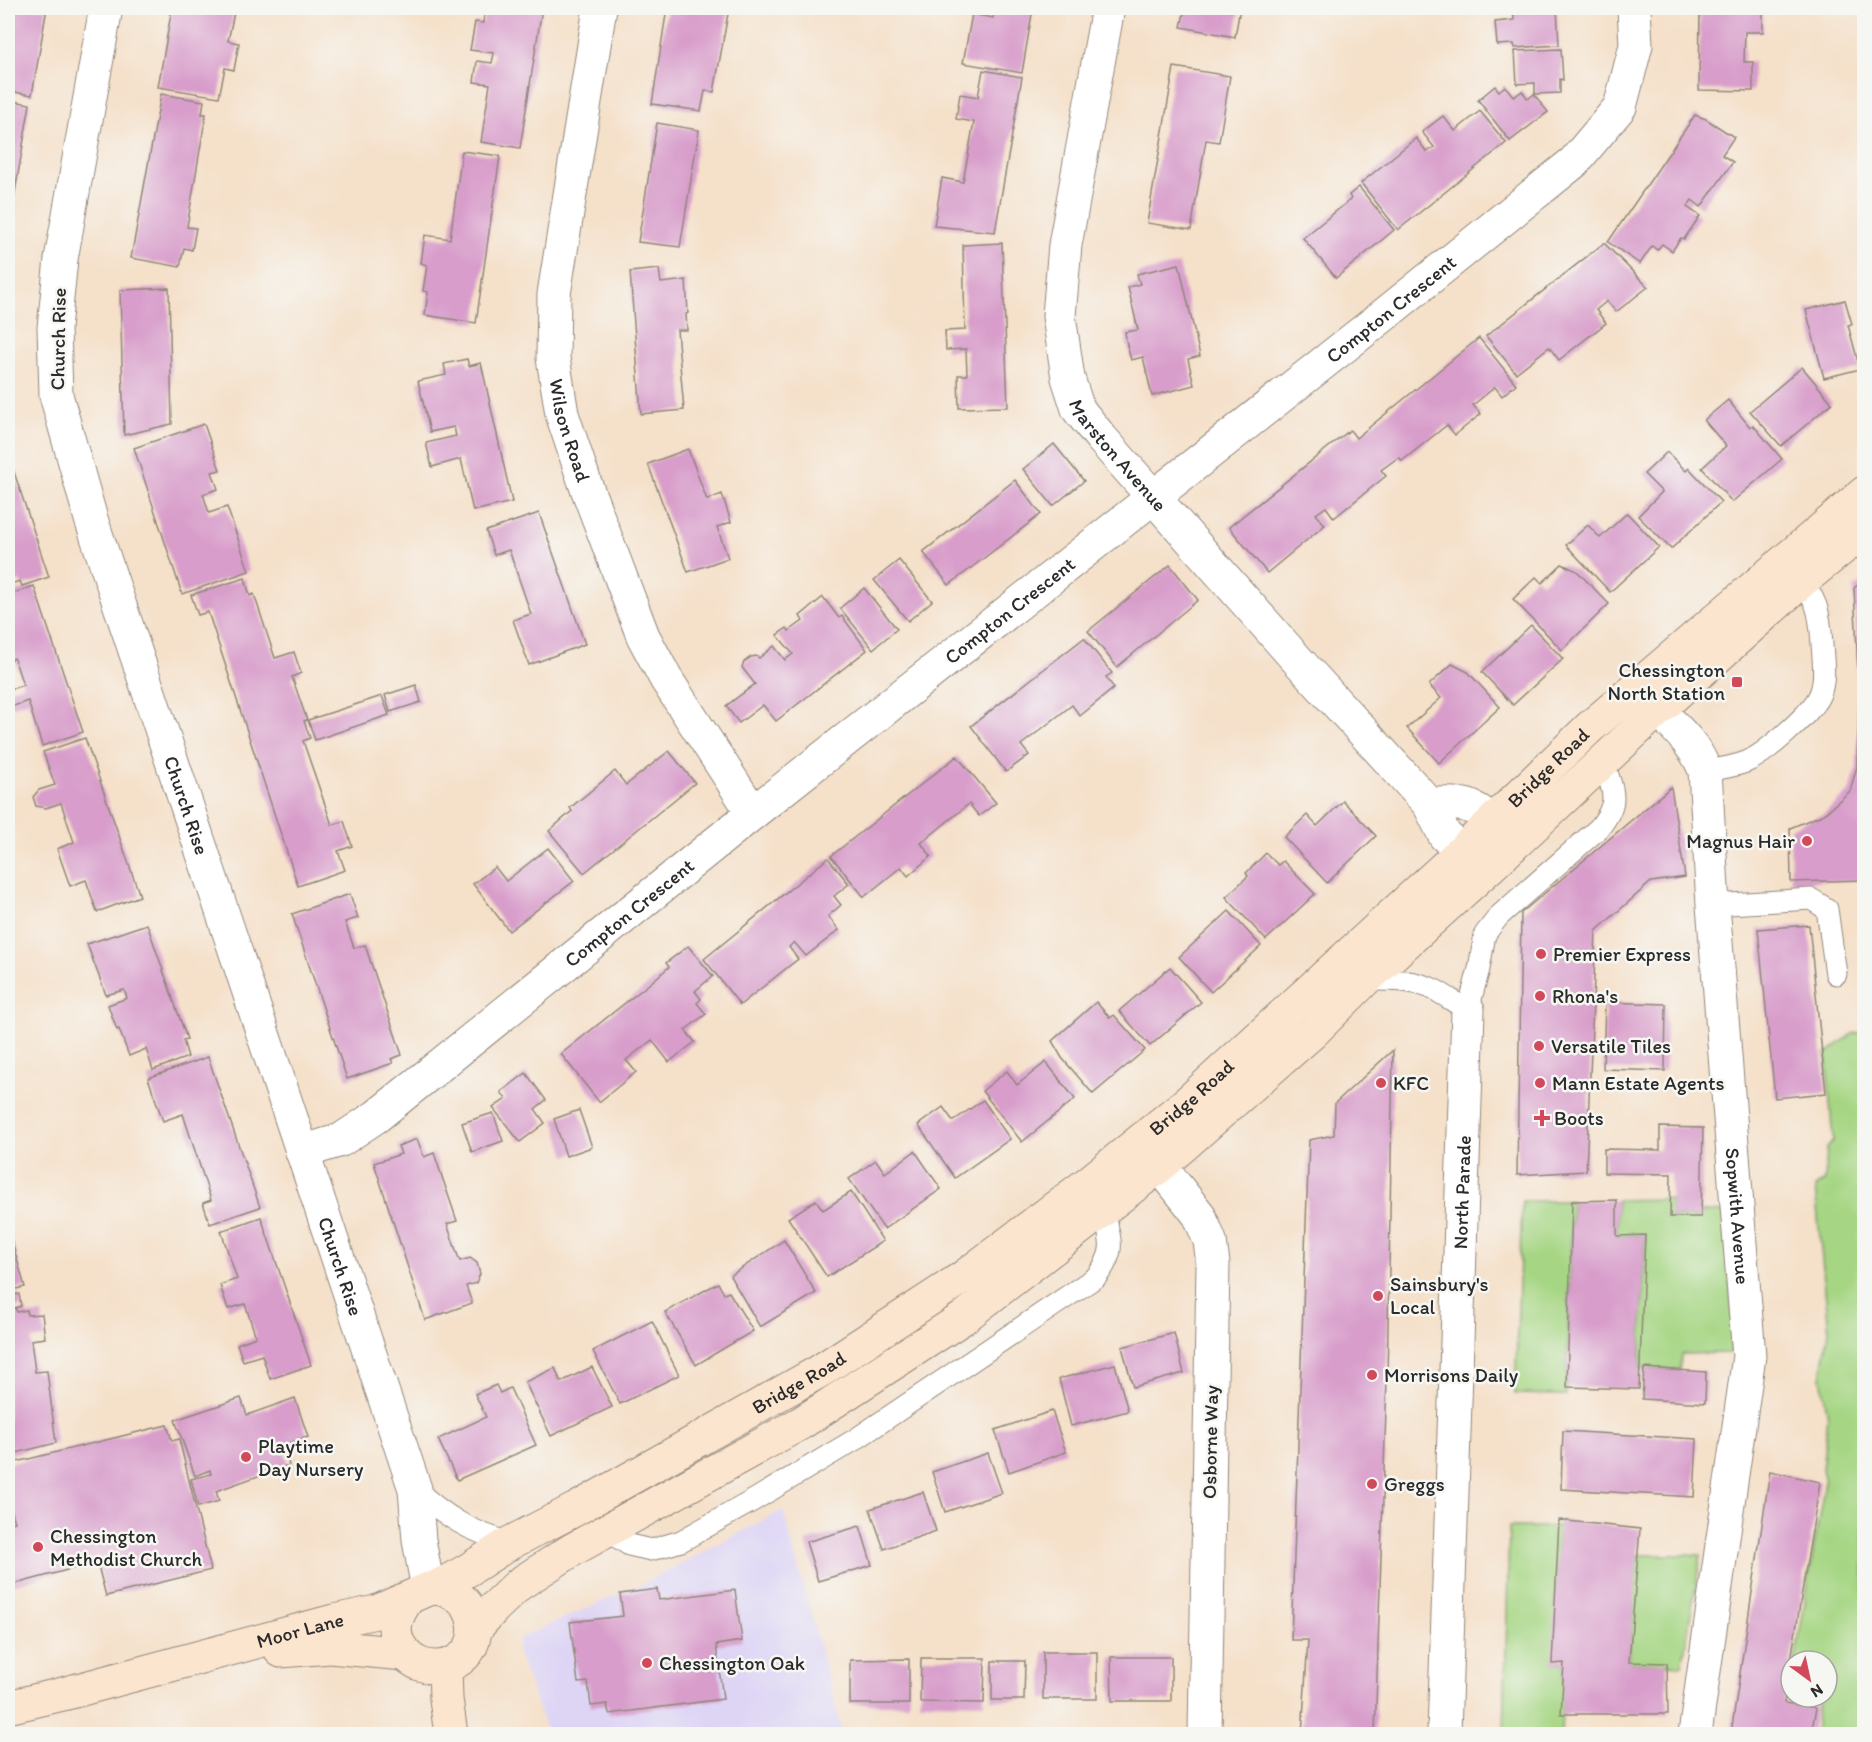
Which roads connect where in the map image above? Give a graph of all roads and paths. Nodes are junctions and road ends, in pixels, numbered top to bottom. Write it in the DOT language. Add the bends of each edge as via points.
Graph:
graph roads {
  1 [pos="106,8"];
  2 [pos="600,8"];
  3 [pos="1108,8"];
  4 [pos="1634,8"];
  5 [pos="1864,493"];
  6 [pos="1154,496"];
  7 [pos="1864,531"];
  8 [pos="1793,571"];
  9 [pos="1658,711"];
  10 [pos="1603,761"];
  11 [pos="1705,771"];
  12 [pos="1430,804"];
  13 [pos="753,813"];
  14 [pos="1493,821"];
  15 [pos="1462,851"];
  16 [pos="1492,865"];
  17 [pos="1713,905"];
  18 [pos="1836,974"];
  19 [pos="1365,980"];
  20 [pos="1468,1010"];
  21 [pos="302,1152"];
  22 [pos="1160,1166"];
  23 [pos="1103,1211"];
  24 [pos="415,1488"];
  25 [pos="608,1532"];
  26 [pos="510,1543"];
  27 [pos="423,1592"];
  28 [pos="475,1629"];
  29 [pos="404,1654"];
  30 [pos="190,1659"];
  31 [pos="445,1667"];
  32 [pos="8,1707"];
  33 [pos="451,1734"];
  34 [pos="1205,1734"];
  35 [pos="1444,1734"];
  36 [pos="1695,1734"];
  1 -- 21 [label="street, Church Rise" via="61,259 54,328 56,395 91,519"];
  2 -- 13 [label="street, Wilson Road" via="554,294 553,358 562,414 643,636 666,679"];
  3 -- 6 [label="street, Marston Avenue" via="1065,245 1059,316 1068,378 1078,409"];
  4 -- 6 [label="street, Compton Crescent" via="1636,45 1620,107 1574,162"];
  5 -- 8 [label="street, Bridge Road"];
  6 -- 12 [label="street, Marston Avenue"];
  6 -- 13 [label="street, Compton Crescent"];
  7 -- 8 [label="street, Bridge Road"];
  8 -- 9 [label="street, Bridge Road"];
  8 -- 11 [label="lane" via="1814,598 1820,615 1824,678 1821,694 1811,709 1748,761"];
  8 -- 14 [label="street, Bridge Road" via="1589,728"];
  9 -- 10 [label="street, Bridge Road"];
  9 -- 11 [label="street, Sopwith Avenue" via="1693,746"];
  10 -- 16 [label="street, Bridge Road"];
  10 -- 20 [label="lane, North Parade" via="1613,791 1609,816 1498,916 1485,934"];
  11 -- 17 [label="street, Sopwith Avenue"];
  12 -- 14 [label="street" via="1466,804"];
  12 -- 15 [label="street, Marston Avenue" via="1445,836"];
  13 -- 21 [label="street, Compton Crescent" via="377,1116 341,1140"];
  14 -- 15 [label="street, Bridge Road"];
  15 -- 16 [label="street, Marston Avenue" via="1476,861"];
  15 -- 26 [label="street, Bridge Road" via="1189,1101 965,1276 820,1371"];
  16 -- 19 [label="street, Bridge Road"];
  17 -- 18 [label="lane" via="1811,899 1827,909"];
  17 -- 36 [label="street, Sopwith Avenue" via="1749,1356"];
  19 -- 20 [label="lane" via="1415,983 1434,989"];
  19 -- 22 [label="street, Bridge Road" via="1313,1032"];
  20 -- 35 [label="street, North Parade"];
  21 -- 24 [label="street, Church Rise"];
  22 -- 23 [label="street, Bridge Road"];
  22 -- 34 [label="street, Osborne Way" via="1199,1215 1210,1240 1213,1264"];
  23 -- 25 [label="street, Bridge Road" via="953,1324 801,1423"];
  23 -- 25 [label="lane" via="1111,1241 1107,1263 1096,1277 856,1438 681,1540 651,1550 629,1545"];
  24 -- 26 [label="lane" via="459,1524"];
  24 -- 27 [label="street, Church Rise"];
  25 -- 28 [label="street, Bridge Road" via="519,1584"];
  26 -- 27 [label="street, Bridge Road"];
  27 -- 28 [label="street" via="451,1592 464,1600"];
  27 -- 29 [label="street" via="398,1612 397,1641"];
  27 -- 30 [label="street, Moor Lane" via="376,1612"];
  28 -- 31 [label="street" via="463,1657"];
  29 -- 30 [label="street, Moor Lane" via="330,1647"];
  29 -- 31 [label="street" via="430,1668"];
  30 -- 32 [label="street, Moor Lane"];
  31 -- 33 [label="street"];
}
